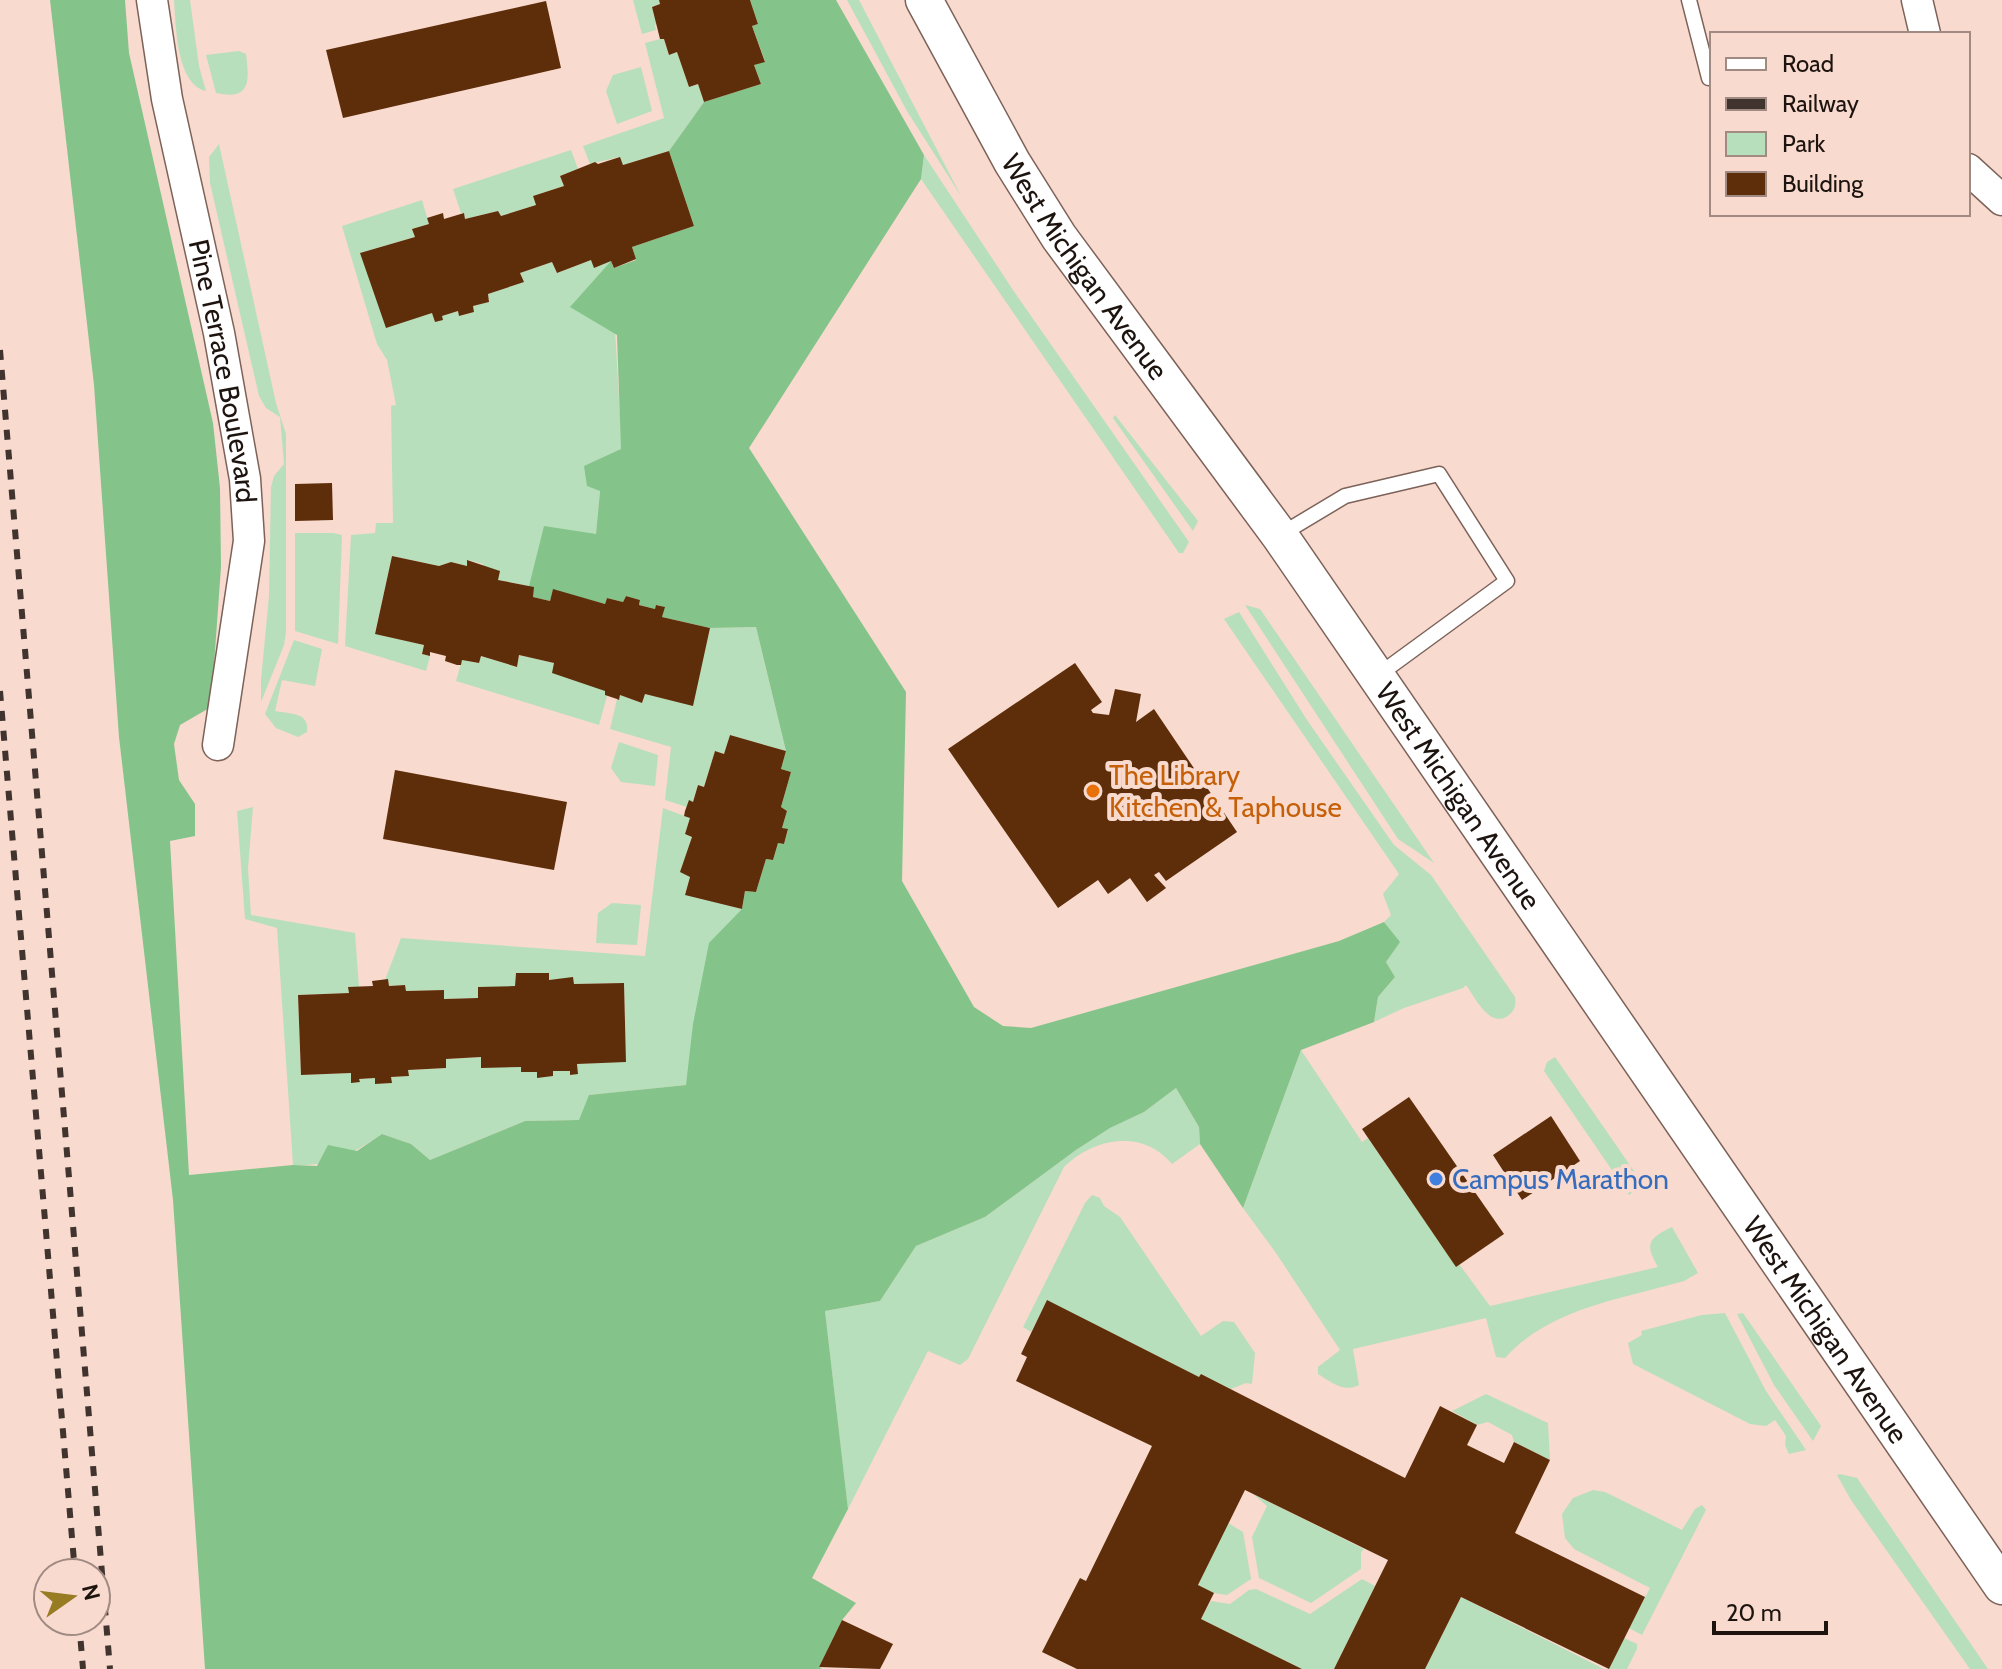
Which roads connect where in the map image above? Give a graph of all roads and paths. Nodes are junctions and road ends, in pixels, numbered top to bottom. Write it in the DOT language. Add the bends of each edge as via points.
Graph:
graph roads {
  1 [pos="152,0"];
  2 [pos="924,0"];
  3 [pos="1689,0"];
  4 [pos="1917,0"];
  5 [pos="1920,32"];
  6 [pos="1710,78"];
  7 [pos="1970,171"];
  8 [pos="2002,200"];
  9 [pos="1280,536"];
  10 [pos="1376,677"];
  11 [pos="218,745"];
  12 [pos="2002,1586"];
  1 -- 11 [label="street, Pine Terrace Boulevard" via="167,99 245,479 249,541"];
  2 -- 9 [label="street, West Michigan Avenue" via="1059,237"];
  3 -- 6 [label="lane"];
  4 -- 5 [label="street"];
  7 -- 8 [label="street"];
  9 -- 10 [label="street, West Michigan Avenue"];
  9 -- 10 [label="lane" via="1345,496 1439,474 1507,581"];
  10 -- 12 [label="street, West Michigan Avenue"];
}
